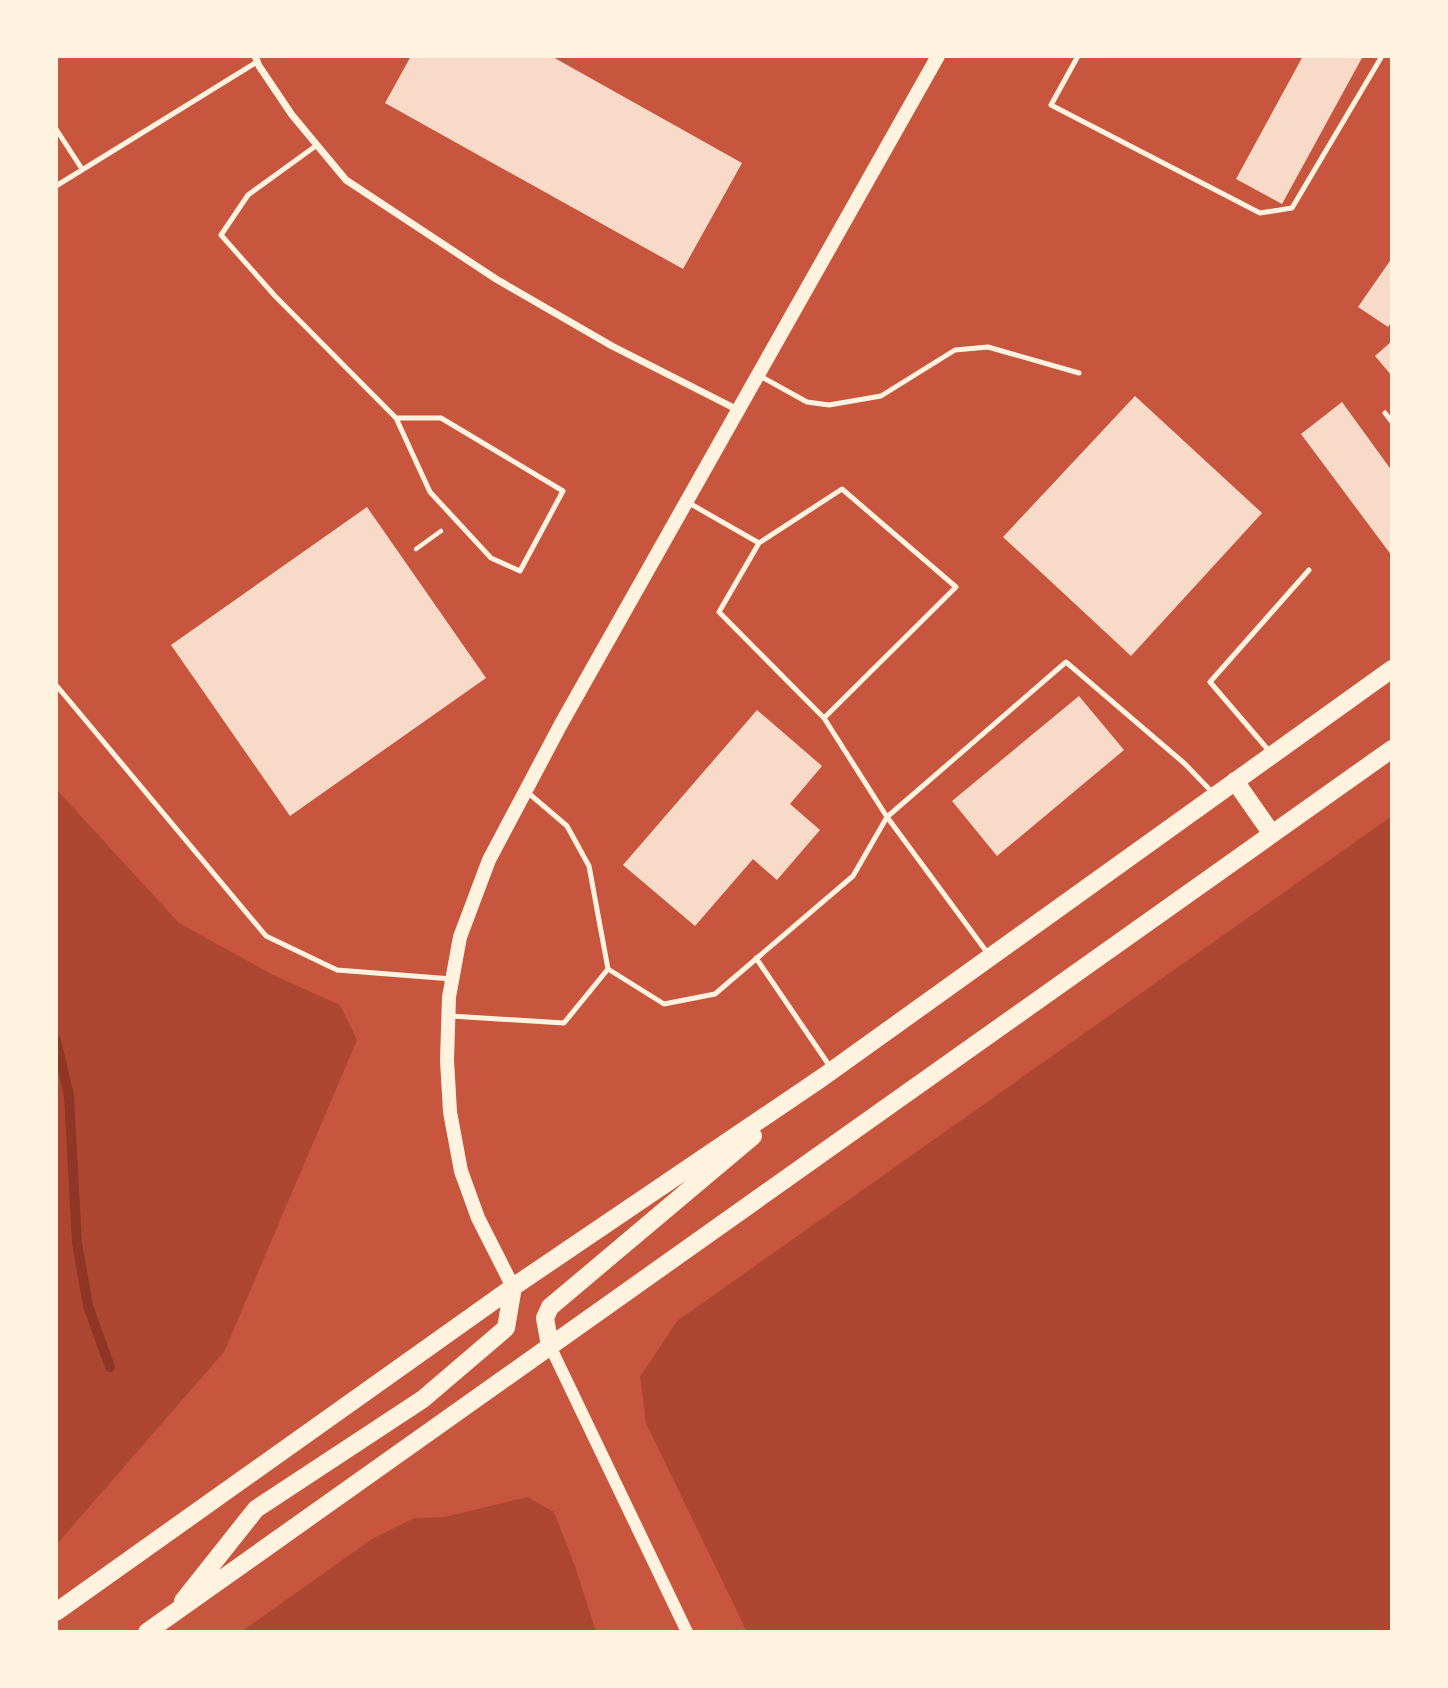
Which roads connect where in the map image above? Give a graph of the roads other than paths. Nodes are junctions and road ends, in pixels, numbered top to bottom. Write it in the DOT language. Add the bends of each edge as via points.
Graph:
graph roads {
  1 [pos="938,56"];
  2 [pos="1078,56"];
  3 [pos="1382,56"];
  4 [pos="256,59"];
  5 [pos="56,129"];
  6 [pos="317,145"];
  7 [pos="82,169"];
  8 [pos="56,186"];
  9 [pos="1079,373"];
  10 [pos="758,374"];
  11 [pos="738,410"];
  12 [pos="1385,413"];
  13 [pos="396,418"];
  14 [pos="1392,422"];
  15 [pos="687,501"];
  16 [pos="759,543"];
  17 [pos="1309,570"];
  18 [pos="1392,669"];
  19 [pos="56,685"];
  20 [pos="824,718"];
  21 [pos="1392,749"];
  22 [pos="1273,755"];
  23 [pos="1235,781"];
  24 [pos="526,791"];
  25 [pos="1216,795"];
  26 [pos="887,817"];
  27 [pos="1272,834"];
  28 [pos="991,956"];
  29 [pos="756,958"];
  30 [pos="608,969"];
  31 [pos="452,979"];
  32 [pos="448,1016"];
  33 [pos="827,1073"];
  34 [pos="513,1287"];
  35 [pos="550,1346"];
  36 [pos="56,1612"];
  37 [pos="170,1617"];
  38 [pos="147,1632"];
  39 [pos="687,1632"];
  1 -- 10 [label="main road"];
  2 -- 3 [label="lane" via="1051,105 1260,213 1292,208"];
  4 -- 6 [label="street"];
  4 -- 7 [label="lane"];
  5 -- 7 [label="lane"];
  6 -- 11 [label="street" via="346,180 496,279"];
  6 -- 13 [label="lane" via="248,195 221,236"];
  7 -- 8 [label="lane"];
  9 -- 10 [label="lane" via="988,347 955,350 881,396 829,405 807,402"];
  10 -- 11 [label="main road"];
  11 -- 15 [label="main road"];
  12 -- 14 [label="lane"];
  13 -- 13 [label="lane" via="430,492 491,558 520,571 563,491 440,418"];
  15 -- 16 [label="lane"];
  15 -- 24 [label="main road"];
  16 -- 20 [label="lane" via="719,612"];
  16 -- 20 [label="lane" via="842,489 956,587"];
  17 -- 22 [label="lane" via="1210,682"];
  18 -- 22 [label="main road"];
  19 -- 31 [label="lane" via="266,936 337,970"];
  20 -- 26 [label="lane"];
  21 -- 27 [label="main road"];
  22 -- 23 [label="main road"];
  23 -- 25 [label="main road"];
  23 -- 27 [label="main road"];
  24 -- 30 [label="lane" via="567,827 589,866"];
  24 -- 31 [label="main road" via="489,860 460,937"];
  25 -- 26 [label="lane" via="1066,662"];
  25 -- 28 [label="main road"];
  26 -- 28 [label="lane"];
  26 -- 29 [label="lane" via="853,876"];
  27 -- 35 [label="main road"];
  28 -- 33 [label="main road"];
  29 -- 30 [label="lane" via="715,994 664,1004"];
  29 -- 33 [label="lane"];
  30 -- 32 [label="lane" via="564,1023"];
  31 -- 32 [label="main road"];
  32 -- 34 [label="main road" via="450,1112 461,1171 478,1218"];
  33 -- 34 [label="main road"];
  33 -- 35 [label="main road" via="550,1307 545,1318"];
  34 -- 36 [label="main road"];
  34 -- 37 [label="main road" via="506,1328 423,1399 256,1509"];
  35 -- 37 [label="main road"];
  35 -- 39 [label="street"];
  37 -- 38 [label="main road"];
}
